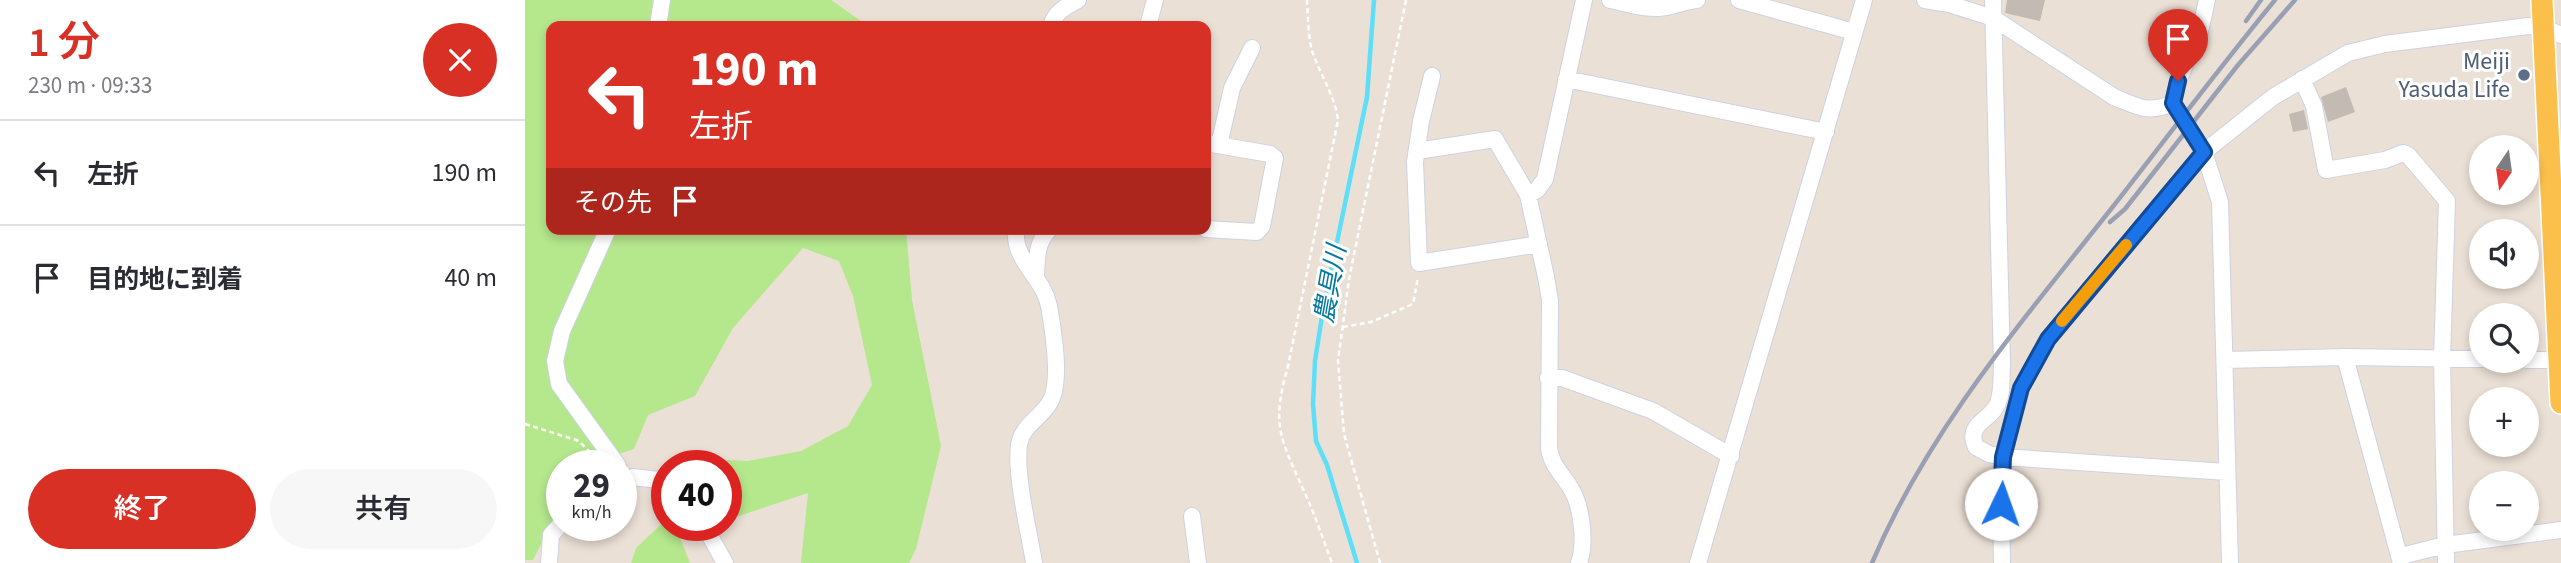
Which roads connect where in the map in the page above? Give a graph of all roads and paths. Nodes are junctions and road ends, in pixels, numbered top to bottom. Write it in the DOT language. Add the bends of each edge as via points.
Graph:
graph roads {
  1 [pos="662,0"];
  2 [pos="1078,0"];
  3 [pos="1155,0"];
  4 [pos="1307,0"];
  5 [pos="1406,0"];
  6 [pos="1584,0"];
  7 [pos="1610,0"];
  8 [pos="1697,0"];
  9 [pos="1739,0"];
  10 [pos="1864,0"];
  11 [pos="1925,0"];
  12 [pos="1993,0"];
  13 [pos="2207,0"];
  14 [pos="2542,0"];
  15 [pos="1679,1"];
  16 [pos="1993,18"];
  17 [pos="659,21"];
  18 [pos="1053,21"];
  19 [pos="1149,21"];
  20 [pos="2552,31"];
  21 [pos="1854,32"];
  22 [pos="1252,48"];
  23 [pos="1432,76"];
  24 [pos="1566,79"];
  25 [pos="2302,79"];
  26 [pos="2173,103"];
  27 [pos="1826,132"];
  28 [pos="1212,144"];
  29 [pos="1417,151"];
  30 [pos="2204,152"];
  31 [pos="1528,195"];
  32 [pos="1211,229"];
  33 [pos="605,235"];
  34 [pos="1016,235"];
  35 [pos="1044,235"];
  36 [pos="1539,244"];
  37 [pos="1419,263"];
  38 [pos="1036,276"];
  39 [pos="1342,327"];
  40 [pos="2345,357"];
  41 [pos="2442,359"];
  42 [pos="2469,359"];
  43 [pos="2225,360"];
  44 [pos="2539,360"];
  45 [pos="2560,360"];
  46 [pos="1548,378"];
  47 [pos="2561,403"];
  48 [pos="525,424"];
  49 [pos="586,450"];
  50 [pos="607,450"];
  51 [pos="1731,456"];
  52 [pos="2003,457"];
  53 [pos="2227,472"];
  54 [pos="1192,516"];
  55 [pos="2561,530"];
  56 [pos="551,541"];
  57 [pos="713,541"];
  58 [pos="2445,545"];
  59 [pos="2401,559"];
  60 [pos="1583,560"];
  61 [pos="549,563"];
  62 [pos="725,563"];
  63 [pos="1034,563"];
  64 [pos="1198,563"];
  65 [pos="1332,563"];
  66 [pos="1380,563"];
  67 [pos="1697,563"];
  68 [pos="2002,563"];
  69 [pos="2230,563"];
  70 [pos="2446,563"];
  1 -- 17 [label="street"];
  2 -- 18 [label="street" via="1061,9"];
  3 -- 19 [label="street"];
  4 -- 65 [label="path" via="1311,47 1338,120 1279,399 1279,426"];
  5 -- 39 [label="path"];
  6 -- 24 [label="street"];
  7 -- 15 [label="street" via="1647,8"];
  8 -- 15 [label="street"];
  9 -- 21 [label="street"];
  10 -- 21 [label="street"];
  11 -- 16 [label="street"];
  12 -- 16 [label="street"];
  13 -- 26 [label="street"];
  14 -- 20 [label="main road"];
  16 -- 26 [label="street" via="2114,97 2146,110"];
  16 -- 52 [label="street" via="2000,397 1996,409 1973,432 1976,447"];
  20 -- 25 [label="street" via="2528,26 2366,47"];
  20 -- 45 [label="main road"];
  21 -- 27 [label="street"];
  22 -- 28 [label="street"];
  23 -- 29 [label="street"];
  24 -- 27 [label="street"];
  24 -- 31 [label="street" via="1545,179"];
  25 -- 30 [label="street" via="2246,116"];
  25 -- 41 [label="street" via="2314,106 2326,170 2403,153 2447,201"];
  26 -- 30 [label="street"];
  27 -- 51 [label="street"];
  28 -- 32 [label="street" via="1275,158 1257,232"];
  29 -- 31 [label="street" via="1495,139"];
  29 -- 37 [label="street"];
  30 -- 43 [label="street" via="2220,202"];
  30 -- 52 [label="street" via="2048,339 2021,388"];
  31 -- 36 [label="street"];
  33 -- 50 [label="street" via="562,331 555,361 559,384"];
  34 -- 38 [label="street" via="1016,250"];
  35 -- 38 [label="street"];
  36 -- 37 [label="street"];
  36 -- 46 [label="street" via="1550,300"];
  37 -- 39 [label="path" via="1413,304 1371,322"];
  38 -- 63 [label="street" via="1049,304 1055,389 1051,402 1029,425 1019,446"];
  39 -- 66 [label="path" via="1338,361 1344,434"];
  40 -- 41 [label="street"];
  40 -- 43 [label="street"];
  40 -- 59 [label="street"];
  41 -- 42 [label="street"];
  41 -- 58 [label="street"];
  43 -- 53 [label="street"];
  44 -- 45 [label="street"];
  45 -- 47 [label="main road"];
  46 -- 51 [label="street" via="1562,378 1653,411"];
  46 -- 60 [label="street" via="1550,457 1575,498"];
  48 -- 49 [label="path" via="579,441"];
  51 -- 67 [label="street"];
  52 -- 53 [label="street"];
  52 -- 68 [label="street"];
  53 -- 69 [label="street"];
  54 -- 64 [label="street"];
  55 -- 58 [label="street"];
  56 -- 61 [label="street"];
  57 -- 62 [label="street"];
  58 -- 59 [label="street"];
  58 -- 70 [label="street"];
}
